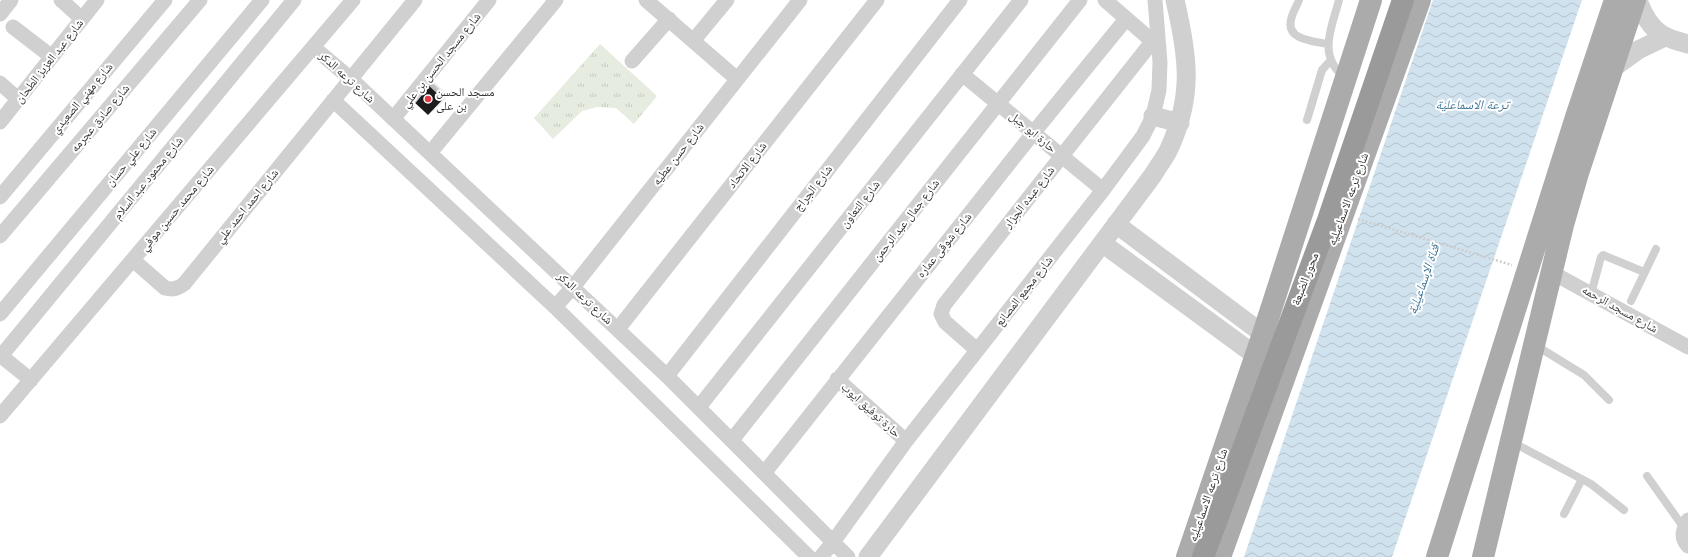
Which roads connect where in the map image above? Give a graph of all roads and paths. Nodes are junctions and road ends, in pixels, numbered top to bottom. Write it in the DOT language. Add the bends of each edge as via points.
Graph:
graph roads {
  1 [pos="11,0"];
  2 [pos="61,0"];
  3 [pos="97,0"];
  4 [pos="164,0"];
  5 [pos="200,0"];
  6 [pos="262,0"];
  7 [pos="294,0"];
  8 [pos="353,0"];
  9 [pos="416,0"];
  10 [pos="489,0"];
  11 [pos="556,0"];
  12 [pos="646,0"];
  13 [pos="727,0"];
  14 [pos="800,0"];
  15 [pos="877,0"];
  16 [pos="960,0"];
  17 [pos="1021,0"];
  18 [pos="1080,0"];
  19 [pos="1105,0"];
  20 [pos="1156,0"];
  21 [pos="1175,0"];
  22 [pos="1299,0"];
  23 [pos="1339,0"];
  24 [pos="1371,0"];
  25 [pos="1403,0"];
  26 [pos="1410,0"];
  27 [pos="1420,0"];
  28 [pos="1615,0"];
  29 [pos="1636,0"];
  30 [pos="0,14"];
  31 [pos="1126,18"];
  32 [pos="82,19"];
  33 [pos="669,19"];
  34 [pos="13,27"];
  35 [pos="1665,37"];
  36 [pos="693,41"];
  37 [pos="1156,44"];
  38 [pos="1327,44"];
  39 [pos="1688,44"];
  40 [pos="313,47"];
  41 [pos="52,57"];
  42 [pos="1331,60"];
  43 [pos="632,61"];
  44 [pos="1613,68"];
  45 [pos="962,74"];
  46 [pos="351,79"];
  47 [pos="737,79"];
  48 [pos="1346,79"];
  49 [pos="0,83"];
  50 [pos="18,99"];
  51 [pos="333,100"];
  52 [pos="998,103"];
  53 [pos="1153,116"];
  54 [pos="393,119"];
  55 [pos="1307,120"];
  56 [pos="0,122"];
  57 [pos="1180,123"];
  58 [pos="1375,124"];
  59 [pos="1034,132"];
  60 [pos="430,153"];
  61 [pos="1062,156"];
  62 [pos="1103,190"];
  63 [pos="0,197"];
  64 [pos="1356,219"];
  65 [pos="1116,224"];
  66 [pos="0,236"];
  67 [pos="1102,243"];
  68 [pos="1656,248"];
  69 [pos="133,260"];
  70 [pos="1519,267"];
  71 [pos="1551,272"];
  72 [pos="1644,272"];
  73 [pos="573,287"];
  74 [pos="1591,294"];
  75 [pos="1631,301"];
  76 [pos="555,307"];
  77 [pos="0,314"];
  78 [pos="618,329"];
  79 [pos="1263,334"];
  80 [pos="1535,345"];
  81 [pos="1688,347"];
  82 [pos="977,350"];
  83 [pos="1254,355"];
  84 [pos="1,356"];
  85 [pos="667,376"];
  86 [pos="837,379"];
  87 [pos="31,380"];
  88 [pos="1609,400"];
  89 [pos="699,407"];
  90 [pos="0,416"];
  91 [pos="732,440"];
  92 [pos="906,441"];
  93 [pos="1512,442"];
  94 [pos="765,472"];
  95 [pos="1647,476"];
  96 [pos="1582,479"];
  97 [pos="1624,510"];
  98 [pos="1564,514"];
  99 [pos="1686,533"];
  100 [pos="834,542"];
  101 [pos="809,557"];
  102 [pos="820,557"];
  103 [pos="848,557"];
  104 [pos="868,557"];
  105 [pos="1187,557"];
  106 [pos="1203,557"];
  107 [pos="1220,557"];
  108 [pos="1437,557"];
  109 [pos="1483,557"];
  1 -- 30 [label="street"];
  2 -- 32 [label="street"];
  3 -- 32 [label="street, شارع عبد العزيز الطحان"];
  4 -- 63 [label="street, شارع مهني الصعيدي"];
  5 -- 66 [label="street, شارع صادق عجرمه"];
  6 -- 77 [label="street, شارع علي حسان"];
  7 -- 84 [label="street, شارع محمود عبد السلام"];
  8 -- 40 [label="street, شارع محمد حسين موفي"];
  9 -- 46 [label="street, شارع احمد احمد علي"];
  10 -- 54 [label="street, شارع مسجد الحسن بن علي"];
  11 -- 60 [label="street"];
  12 -- 33 [label="street"];
  13 -- 36 [label="street"];
  14 -- 47 [label="street, شارع حسن عطيه"];
  15 -- 78 [label="street, شارع الاتحاد"];
  16 -- 85 [label="street, شارع الجراج"];
  17 -- 45 [label="street, شارع التعاون"];
  18 -- 52 [label="street, شارع جمال عبد الرحمن"];
  19 -- 31 [label="street"];
  20 -- 37 [label="street, شارع مجمع المصانع"];
  21 -- 57 [label="street" via="1186,51 1187,69 1186,93"];
  22 -- 38 [label="lane" via="1291,20 1293,34"];
  23 -- 38 [label="lane"];
  24 -- 48 [label="main road, شارع ترعه الاسماعيليه"];
  25 -- 106 [label="highway, محور الضبعة" via="1328,220"];
  26 -- 58 [label="highway" via="1384,78"];
  27 -- 58 [label="main road, شارع ترعه الاسماعيليه"];
  28 -- 108 [label="main road"];
  29 -- 35 [label="street" via="1650,23"];
  29 -- 44 [label="main road"];
  31 -- 37 [label="street"];
  31 -- 59 [label="street, شارع شوقى عماره"];
  32 -- 41 [label="street, شارع عبد العزيز الطحان"];
  33 -- 36 [label="street"];
  33 -- 43 [label="street"];
  34 -- 41 [label="street"];
  35 -- 39 [label="street"];
  35 -- 44 [label="street" via="1638,50"];
  36 -- 47 [label="street"];
  37 -- 53 [label="street, شارع مجمع المصانع" via="1159,83"];
  37 -- 61 [label="street, شارع عبده الجزار"];
  38 -- 42 [label="lane"];
  40 -- 46 [label="street, شارع ترعه الدكر"];
  40 -- 69 [label="street, شارع محمد حسين موفي"];
  41 -- 50 [label="street, شارع عبد العزيز الطحان"];
  42 -- 48 [label="lane"];
  42 -- 55 [label="lane" via="1322,70"];
  44 -- 71 [label="main road" via="1578,173"];
  45 -- 52 [label="street, حارة ابو جبل"];
  45 -- 89 [label="street, شارع التعاون"];
  46 -- 51 [label="street, شارع احمد احمد علي"];
  46 -- 54 [label="street, شارع ترعه الدكر"];
  47 -- 73 [label="street, شارع حسن عطيه"];
  48 -- 79 [label="main road, شارع ترعه الاسماعيليه"];
  49 -- 50 [label="street"];
  50 -- 56 [label="street, شارع عبد العزيز الطحان"];
  51 -- 69 [label="street, شارع احمد احمد علي" via="184,284 172,290 165,288"];
  51 -- 76 [label="street"];
  52 -- 59 [label="street, حارة ابو جبل"];
  52 -- 91 [label="street, شارع جمال عبد الرحمن"];
  53 -- 57 [label="street"];
  53 -- 62 [label="street, شارع مجمع المصانع" via="1132,152"];
  54 -- 60 [label="street, شارع ترعه الدكر"];
  57 -- 65 [label="street" via="1169,150"];
  58 -- 107 [label="main road, شارع ترعه الاسماعيليه"];
  59 -- 61 [label="street, حارة ابو جبل"];
  59 -- 86 [label="street, شارع شوقى عماره"];
  60 -- 73 [label="street, شارع ترعه الدكر"];
  61 -- 62 [label="street, حارة ابو جبل"];
  61 -- 82 [label="street, شارع عبده الجزار" via="942,309 941,314 945,322"];
  62 -- 82 [label="street, شارع مجمع المصانع"];
  64 -- 70 [label="path"];
  65 -- 67 [label="street"];
  65 -- 79 [label="street"];
  67 -- 83 [label="street"];
  67 -- 104 [label="street"];
  68 -- 72 [label="lane"];
  69 -- 87 [label="street, شارع محمد حسين موفي"];
  71 -- 74 [label="street, شارع مسجد الرحمه"];
  71 -- 80 [label="main road"];
  72 -- 74 [label="lane" via="1603,255"];
  72 -- 75 [label="lane"];
  73 -- 76 [label="street, شارع حسن عطيه"];
  73 -- 78 [label="street, شارع ترعه الدكر"];
  74 -- 81 [label="street, شارع مسجد الرحمه"];
  76 -- 101 [label="street"];
  78 -- 85 [label="street, شارع ترعه الدكر"];
  79 -- 83 [label="main road, شارع ترعه الاسماعيليه"];
  80 -- 88 [label="lane" via="1580,372"];
  80 -- 93 [label="main road"];
  82 -- 92 [label="street, شارع مجمع المصانع"];
  83 -- 105 [label="main road, شارع ترعه الاسماعيليه"];
  84 -- 87 [label="street"];
  85 -- 89 [label="street, شارع ترعه الدكر"];
  86 -- 92 [label="street, حارة توفيق ايوب"];
  86 -- 94 [label="street, شارع شوقى عماره"];
  87 -- 90 [label="street, شارع محمد حسين موفي"];
  89 -- 91 [label="street, شارع ترعه الدكر"];
  91 -- 94 [label="street, شارع ترعه الدكر"];
  92 -- 100 [label="street, شارع مجمع المصانع"];
  93 -- 96 [label="lane"];
  93 -- 109 [label="main road"];
  94 -- 100 [label="street, شارع ترعه الدكر"];
  95 -- 99 [label="lane"];
  96 -- 97 [label="lane"];
  96 -- 98 [label="lane"];
  100 -- 102 [label="street, شارع مجمع المصانع"];
  100 -- 103 [label="street, شارع ترعه الدكر"];
}
